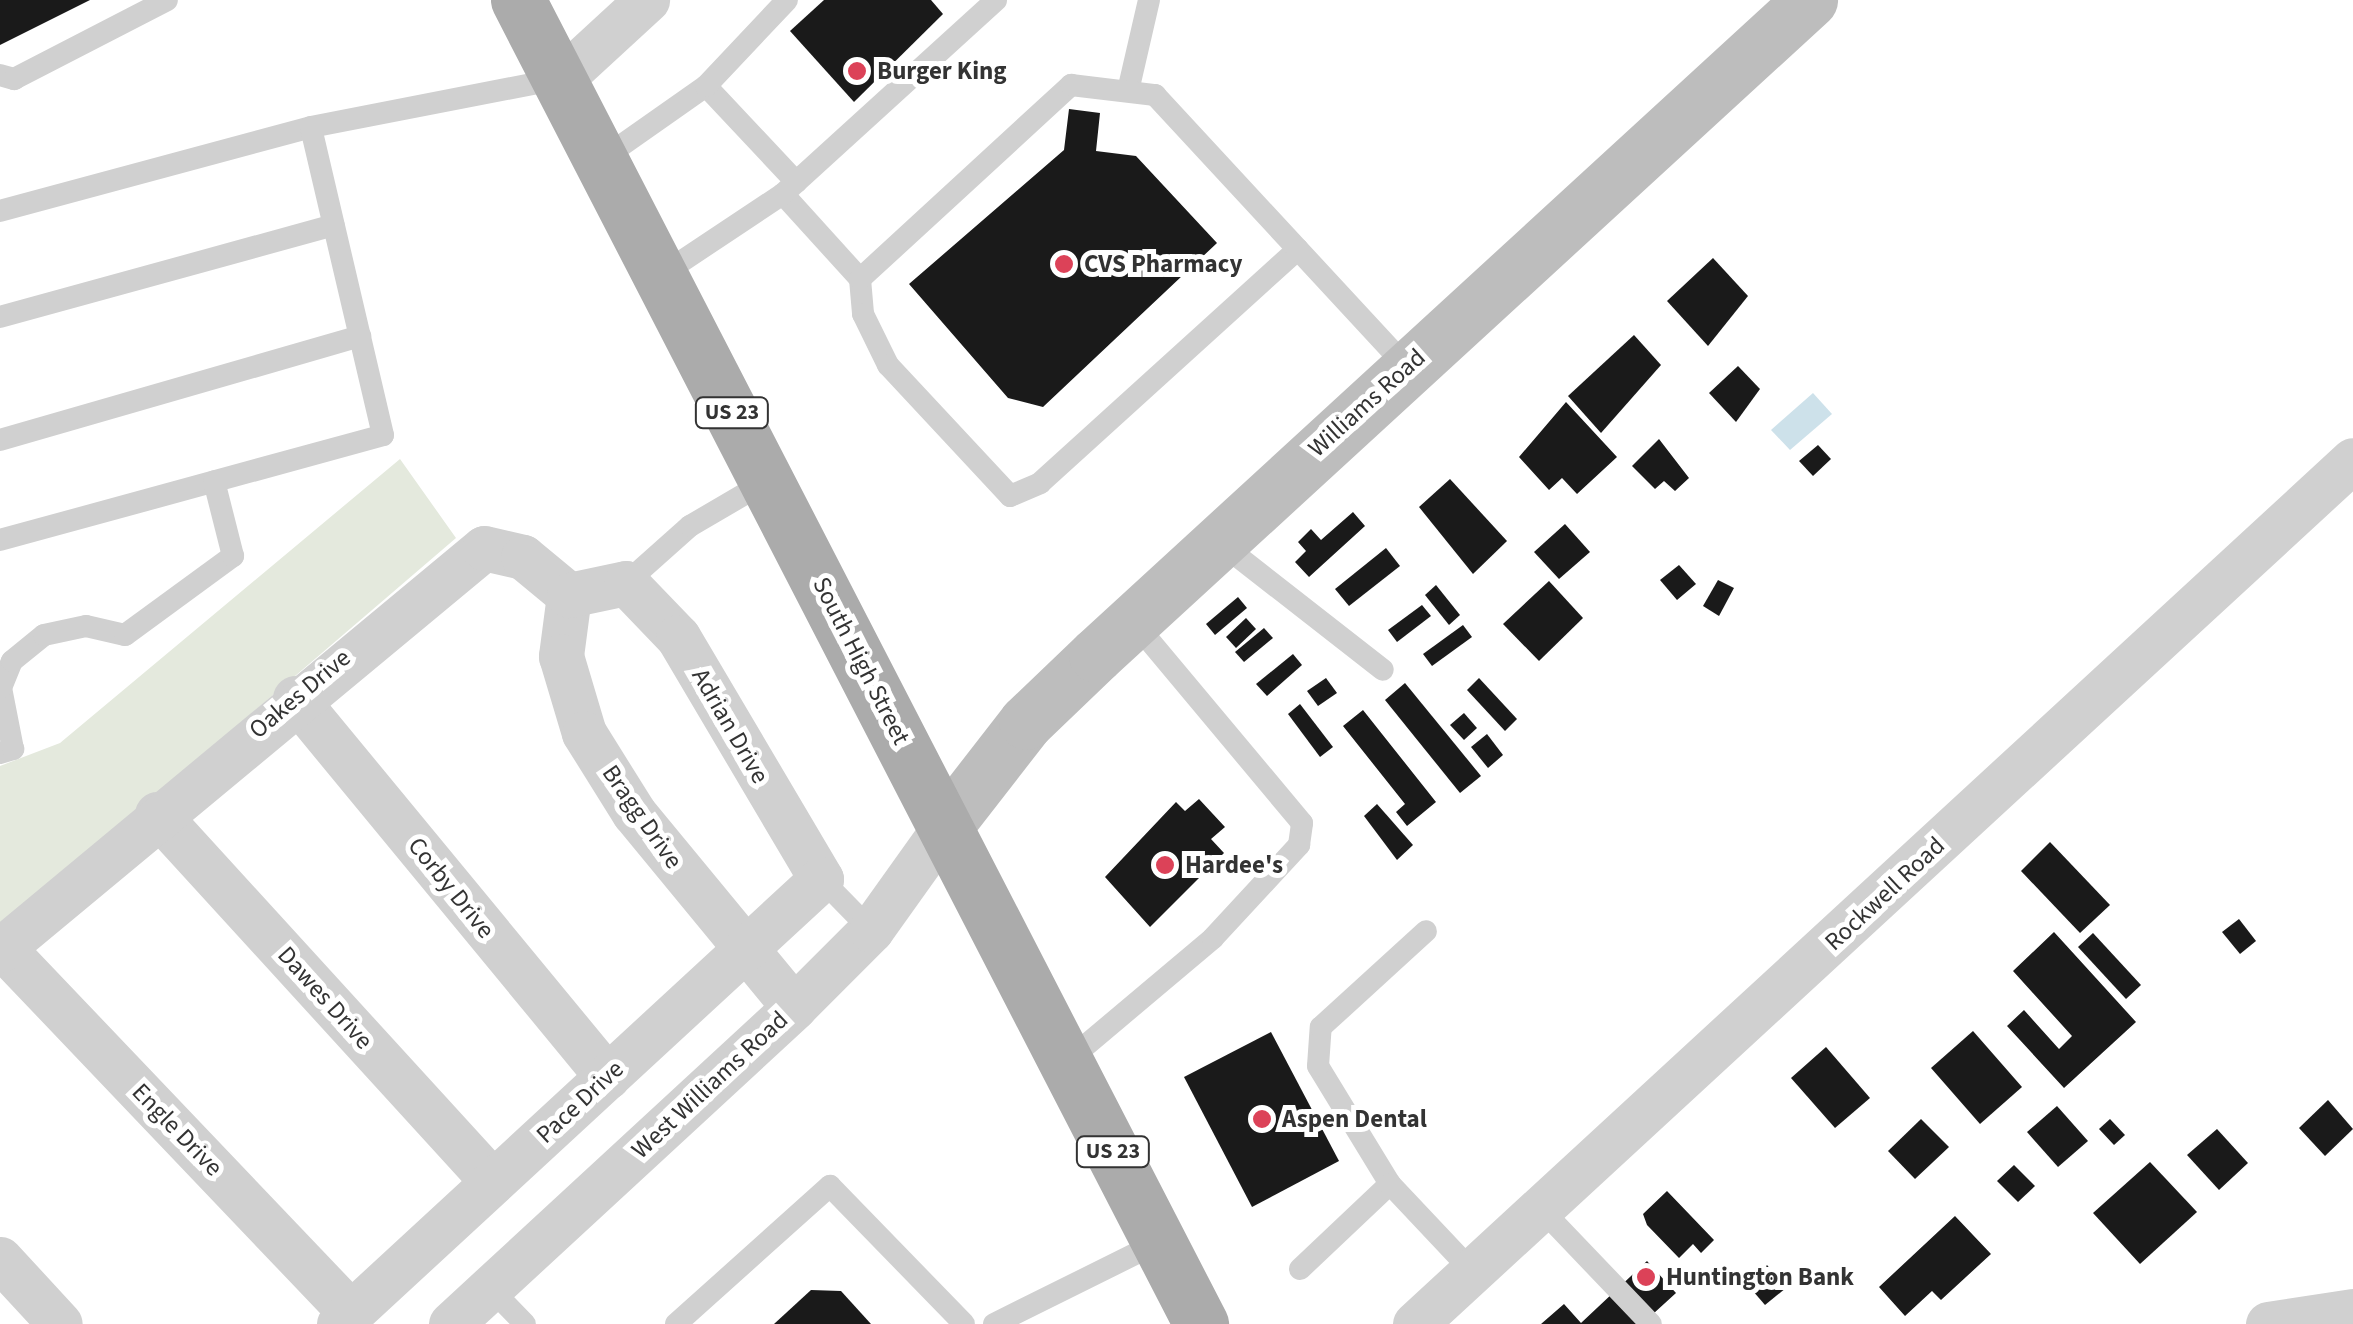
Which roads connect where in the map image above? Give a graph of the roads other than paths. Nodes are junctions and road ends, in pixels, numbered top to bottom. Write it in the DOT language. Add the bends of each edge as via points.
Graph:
graph roads {
  1 [pos="168,0"];
  2 [pos="518,0"];
  3 [pos="647,0"];
  4 [pos="788,0"];
  5 [pos="996,0"];
  6 [pos="1149,0"];
  7 [pos="1810,0"];
  8 [pos="0,76"];
  9 [pos="560,79"];
  10 [pos="706,86"];
  11 [pos="1128,91"];
  12 [pos="311,128"];
  13 [pos="602,159"];
  14 [pos="790,188"];
  15 [pos="0,211"];
  16 [pos="334,225"];
  17 [pos="1298,250"];
  18 [pos="661,274"];
  19 [pos="860,279"];
  20 [pos="0,317"];
  21 [pos="360,336"];
  22 [pos="1407,367"];
  23 [pos="0,440"];
  24 [pos="2353,460"];
  25 [pos="214,481"];
  26 [pos="767,481"];
  27 [pos="0,540"];
  28 [pos="1218,541"];
  29 [pos="626,583"];
  30 [pos="569,595"];
  31 [pos="1133,621"];
  32 [pos="6,663"];
  33 [pos="1383,670"];
  34 [pos="295,698"];
  35 [pos="0,753"];
  36 [pos="157,814"];
  37 [pos="946,825"];
  38 [pos="821,879"];
  39 [pos="871,930"];
  40 [pos="1426,931"];
  41 [pos="1,949"];
  42 [pos="743,952"];
  43 [pos="794,1007"];
  44 [pos="1066,1062"];
  45 [pos="606,1078"];
  46 [pos="493,1182"];
  47 [pos="1390,1184"];
  48 [pos="1542,1211"];
  49 [pos="1158,1242"];
  50 [pos="0,1259"];
  51 [pos="1300,1269"];
  52 [pos="1472,1272"];
  53 [pos="490,1288"];
  54 [pos="2353,1311"];
  55 [pos="345,1319"];
  56 [pos="60,1324"];
  57 [pos="450,1324"];
  58 [pos="525,1324"];
  59 [pos="676,1324"];
  60 [pos="964,1324"];
  61 [pos="994,1324"];
  62 [pos="1201,1324"];
  63 [pos="1414,1324"];
  64 [pos="1651,1324"];
  65 [pos="2268,1324"];
  1 -- 8 [label="lane" via="14,79"];
  2 -- 9 [label="main road, South High Street / US 23"];
  3 -- 9 [label="street"];
  4 -- 10 [label="lane"];
  5 -- 14 [label="lane"];
  6 -- 11 [label="lane"];
  7 -- 22 [label="main road, Williams Road"];
  9 -- 12 [label="lane"];
  9 -- 13 [label="main road, South High Street / US 23"];
  10 -- 13 [label="lane"];
  10 -- 14 [label="lane"];
  11 -- 17 [label="lane" via="1154,96"];
  11 -- 19 [label="lane" via="1071,85"];
  12 -- 15 [label="lane"];
  12 -- 16 [label="lane"];
  13 -- 18 [label="main road, South High Street / US 23"];
  14 -- 18 [label="lane"];
  14 -- 19 [label="lane"];
  16 -- 20 [label="lane"];
  16 -- 21 [label="lane"];
  17 -- 19 [label="lane" via="1040,483 1010,496 888,366 863,314"];
  17 -- 22 [label="lane"];
  18 -- 26 [label="main road, South High Street / US 23"];
  21 -- 23 [label="lane"];
  21 -- 25 [label="lane" via="384,435"];
  22 -- 28 [label="main road, Williams Road"];
  24 -- 48 [label="street, Rockwell Road"];
  25 -- 27 [label="lane"];
  25 -- 32 [label="lane" via="233,556 124,635 86,626 44,636"];
  26 -- 29 [label="lane" via="690,526"];
  26 -- 37 [label="main road, South High Street / US 23"];
  28 -- 31 [label="main road, Williams Road"];
  28 -- 33 [label="lane"];
  29 -- 30 [label="street"];
  29 -- 38 [label="street, Adrian Drive" via="678,637"];
  30 -- 34 [label="street, Oakes Drive" via="523,557 484,548"];
  30 -- 42 [label="street, Bragg Drive" via="561,656 584,733 634,812"];
  31 -- 37 [label="main road, Williams Road" via="1026,722"];
  31 -- 44 [label="lane" via="1302,823 1299,846 1214,938"];
  32 -- 35 [label="lane" via="0,688 13,749"];
  34 -- 36 [label="street, Oakes Drive"];
  34 -- 45 [label="street, Corby Drive"];
  36 -- 41 [label="street, Oakes Drive"];
  36 -- 46 [label="street, Dawes Drive"];
  37 -- 39 [label="street, West Williams Road"];
  37 -- 44 [label="main road, South High Street / US 23"];
  38 -- 39 [label="lane"];
  38 -- 42 [label="street, Pace Drive"];
  39 -- 43 [label="street, West Williams Road"];
  40 -- 47 [label="lane" via="1322,1028 1318,1066"];
  41 -- 55 [label="street, Engle Drive"];
  42 -- 43 [label="street, Bragg Drive"];
  42 -- 45 [label="street, Pace Drive"];
  43 -- 53 [label="street, West Williams Road"];
  44 -- 49 [label="main road, South High Street / US 23"];
  45 -- 46 [label="street, Pace Drive"];
  46 -- 55 [label="street, Pace Drive"];
  47 -- 51 [label="lane"];
  47 -- 52 [label="lane"];
  48 -- 52 [label="street, Rockwell Road"];
  48 -- 64 [label="lane"];
  49 -- 61 [label="lane"];
  49 -- 62 [label="main road, South High Street / US 23"];
  50 -- 56 [label="street"];
  52 -- 63 [label="street, Rockwell Road"];
  53 -- 57 [label="street, West Williams Road"];
  53 -- 58 [label="lane"];
  54 -- 65 [label="street"];
  59 -- 60 [label="lane" via="830,1186"];
}
